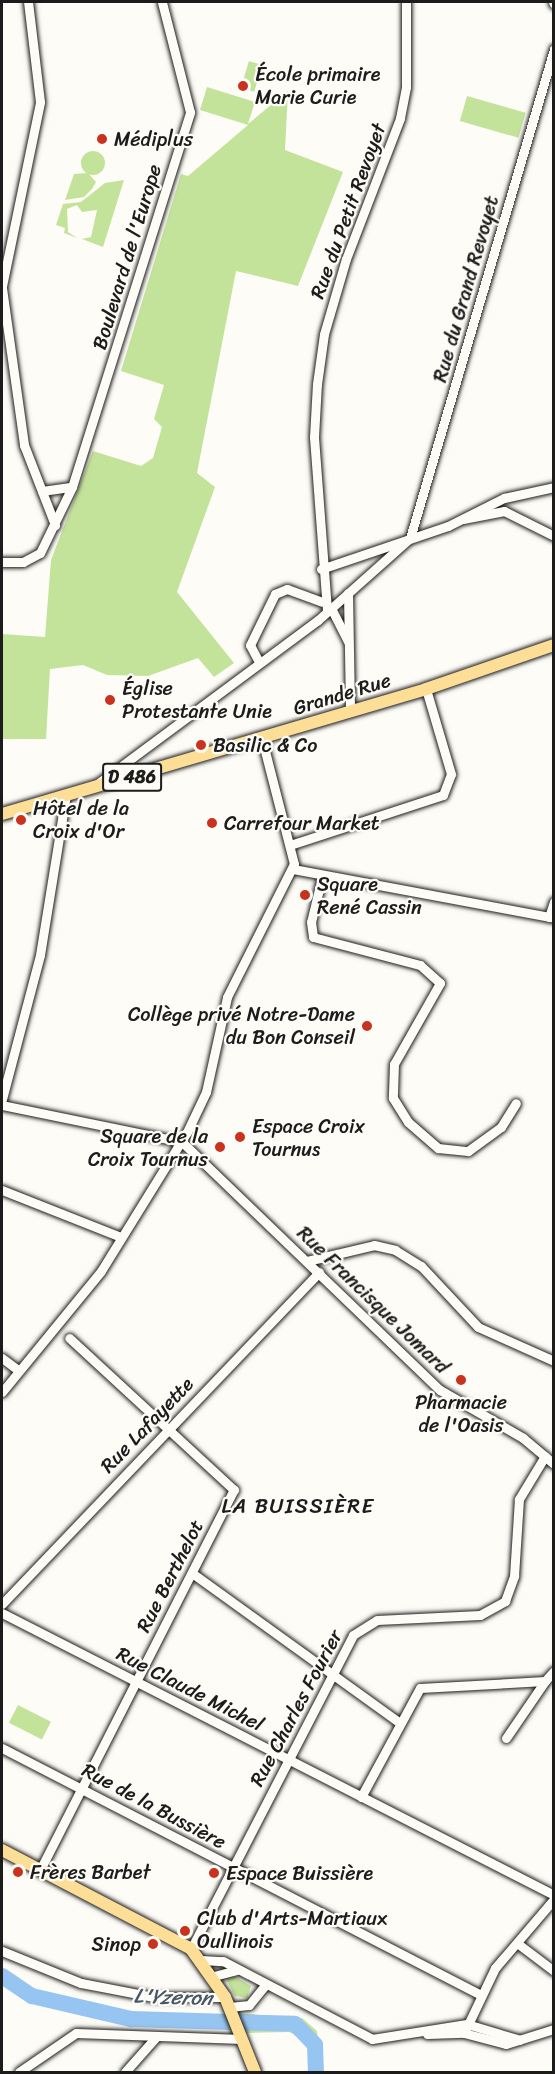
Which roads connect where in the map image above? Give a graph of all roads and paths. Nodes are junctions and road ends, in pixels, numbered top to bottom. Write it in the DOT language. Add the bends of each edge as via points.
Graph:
graph roads {
  1 [pos="28,2"];
  2 [pos="162,2"];
  3 [pos="406,2"];
  4 [pos="554,50"];
  5 [pos="2,287"];
  6 [pos="72,487"];
  7 [pos="554,487"];
  8 [pos="42,491"];
  9 [pos="463,519"];
  10 [pos="56,525"];
  11 [pos="554,536"];
  12 [pos="410,538"];
  13 [pos="2,562"];
  14 [pos="321,569"];
  15 [pos="348,594"];
  16 [pos="327,606"];
  17 [pos="554,645"];
  18 [pos="350,651"];
  19 [pos="259,662"];
  20 [pos="426,689"];
  21 [pos="350,711"];
  22 [pos="262,739"];
  23 [pos="91,789"];
  24 [pos="66,795"];
  25 [pos="2,814"];
  26 [pos="290,845"];
  27 [pos="293,869"];
  28 [pos="323,877"];
  29 [pos="554,902"];
  30 [pos="551,917"];
  31 [pos="2,1099"];
  32 [pos="516,1102"];
  33 [pos="2,1105"];
  34 [pos="182,1142"];
  35 [pos="2,1190"];
  36 [pos="118,1236"];
  37 [pos="307,1260"];
  38 [pos="319,1272"];
  39 [pos="69,1338"];
  40 [pos="2,1358"];
  41 [pos="554,1361"];
  42 [pos="19,1371"];
  43 [pos="2,1392"];
  44 [pos="167,1428"];
  45 [pos="545,1456"];
  46 [pos="554,1464"];
  47 [pos="192,1573"];
  48 [pos="2,1604"];
  49 [pos="2,1613"];
  50 [pos="334,1671"];
  51 [pos="554,1671"];
  52 [pos="545,1681"];
  53 [pos="136,1682"];
  54 [pos="400,1723"];
  55 [pos="506,1738"];
  56 [pos="2,1748"];
  57 [pos="288,1760"];
  58 [pos="80,1788"];
  59 [pos="361,1797"];
  60 [pos="2,1850"];
  61 [pos="233,1868"];
  62 [pos="40,1870"];
  63 [pos="554,1897"];
  64 [pos="517,1943"];
  65 [pos="191,1949"];
  66 [pos="2,1951"];
  67 [pos="201,1960"];
  68 [pos="238,1971"];
  69 [pos="554,1971"];
  70 [pos="213,1976"];
  71 [pos="265,1985"];
  72 [pos="481,1995"];
  73 [pos="229,2006"];
  74 [pos="466,2028"];
  75 [pos="554,2029"];
  76 [pos="157,2036"];
  77 [pos="241,2036"];
  78 [pos="19,2073"];
  79 [pos="125,2073"];
  80 [pos="255,2073"];
  1 -- 5 [label="street" via="40,102"];
  2 -- 6 [label="street, Boulevard de l'Europe" via="190,112"];
  3 -- 14 [label="street, Rue du Petit Revoyet" via="406,87 400,118 346,259 324,334 314,437"];
  4 -- 12 [label="street, Rue du Grand Revoyet"];
  5 -- 8 [label="street" via="24,445"];
  6 -- 8 [label="street"];
  6 -- 10 [label="street, Boulevard de l'Europe"];
  7 -- 9 [label="street" via="504,498"];
  8 -- 10 [label="street"];
  9 -- 11 [label="street" via="504,511"];
  9 -- 12 [label="street"];
  10 -- 13 [label="street, Boulevard de l'Europe" via="36,556"];
  12 -- 14 [label="street"];
  12 -- 15 [label="street"];
  14 -- 16 [label="street, Rue du Petit Revoyet"];
  15 -- 16 [label="street"];
  15 -- 18 [label="street"];
  16 -- 18 [label="street"];
  16 -- 19 [label="street"];
  16 -- 19 [label="street" via="287,589 275,594 250,645"];
  17 -- 20 [label="main road, Grande Rue / D 486"];
  18 -- 21 [label="street"];
  19 -- 23 [label="street"];
  20 -- 21 [label="main road, Grande Rue / D 486"];
  20 -- 26 [label="street" via="451,774 443,795"];
  21 -- 22 [label="main road, Grande Rue / D 486"];
  22 -- 23 [label="main road, Grande Rue / D 486"];
  22 -- 26 [label="street"];
  23 -- 24 [label="main road, Grande Rue / D 486"];
  24 -- 25 [label="main road, Grande Rue / D 486"];
  24 -- 31 [label="street" via="40,955"];
  26 -- 27 [label="street"];
  27 -- 28 [label="street"];
  27 -- 34 [label="street" via="229,994 211,1079"];
  28 -- 30 [label="street"];
  28 -- 32 [label="street" via="310,930 328,941 420,965 438,978 438,989 394,1065 390,1083 393,1098 423,1137 438,1148 468,1150 501,1127"];
  29 -- 30 [label="street"];
  33 -- 34 [label="street"];
  34 -- 36 [label="street"];
  34 -- 37 [label="street, Rue Francisque Jomard"];
  35 -- 36 [label="street"];
  36 -- 42 [label="street" via="101,1270"];
  37 -- 38 [label="street, Rue Francisque Jomard"];
  37 -- 41 [label="street" via="366,1246 395,1250 421,1266 478,1327 506,1344"];
  38 -- 44 [label="street, Rue Lafayette"];
  38 -- 45 [label="street, Rue Francisque Jomard" via="440,1390"];
  39 -- 44 [label="street"];
  40 -- 42 [label="street"];
  42 -- 43 [label="street"];
  44 -- 47 [label="street, Rue Berthelot" via="234,1490"];
  44 -- 48 [label="street, Rue Lafayette"];
  45 -- 46 [label="street, Rue Francisque Jomard"];
  45 -- 50 [label="street, Rue Charles Fourier" via="519,1499 514,1576 500,1606 480,1615 377,1620 353,1635"];
  47 -- 50 [label="street"];
  47 -- 53 [label="street, Rue Berthelot"];
  49 -- 53 [label="street, Rue Claude Michel"];
  50 -- 54 [label="street"];
  50 -- 57 [label="street, Rue Charles Fourier"];
  51 -- 52 [label="street"];
  52 -- 54 [label="street" via="420,1688"];
  52 -- 55 [label="street"];
  53 -- 57 [label="street, Rue Claude Michel"];
  53 -- 58 [label="street, Rue Berthelot"];
  54 -- 59 [label="street"];
  56 -- 58 [label="street, Rue de la Bussière"];
  57 -- 59 [label="street, Rue Claude Michel"];
  57 -- 61 [label="street, Rue Charles Fourier"];
  58 -- 61 [label="street, Rue de la Bussière"];
  58 -- 62 [label="street, Rue Berthelot"];
  59 -- 63 [label="street, Rue Claude Michel"];
  60 -- 62 [label="main road"];
  61 -- 65 [label="street, Rue Charles Fourier"];
  61 -- 72 [label="street, Rue de la Bussière"];
  62 -- 65 [label="main road"];
  63 -- 64 [label="street"];
  64 -- 69 [label="street"];
  64 -- 72 [label="street"];
  65 -- 67 [label="main road"];
  66 -- 73 [label="street" via="81,1983"];
  67 -- 68 [label="street" via="218,1959"];
  67 -- 70 [label="main road"];
  68 -- 70 [label="street" via="225,1969"];
  68 -- 71 [label="street"];
  70 -- 73 [label="main road"];
  71 -- 73 [label="street" via="249,2005"];
  71 -- 74 [label="street" via="367,2037"];
  72 -- 74 [label="street"];
  73 -- 77 [label="main road"];
  74 -- 75 [label="street" via="520,2040"];
  76 -- 77 [label="street"];
  76 -- 78 [label="street" via="76,2033"];
  76 -- 79 [label="street"];
  77 -- 80 [label="main road"];
}
